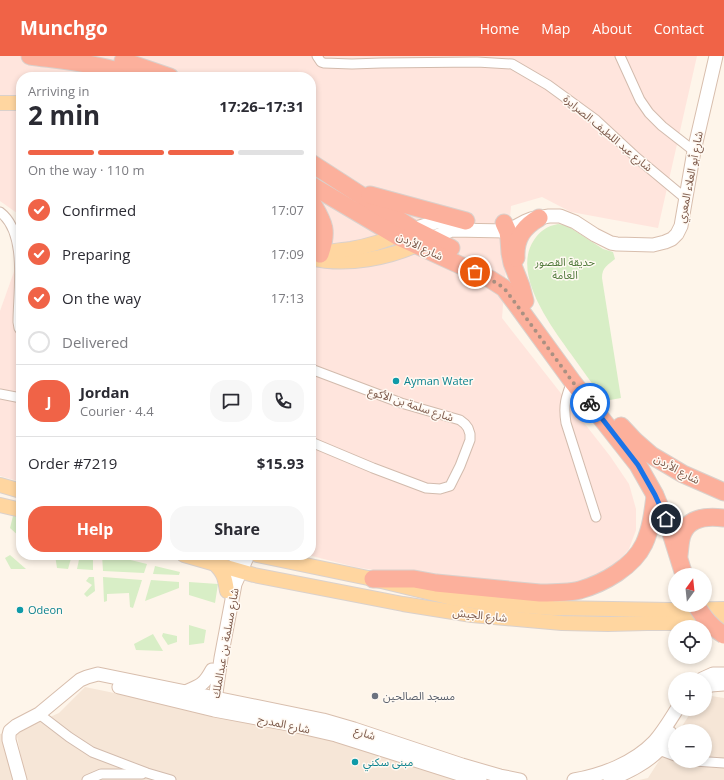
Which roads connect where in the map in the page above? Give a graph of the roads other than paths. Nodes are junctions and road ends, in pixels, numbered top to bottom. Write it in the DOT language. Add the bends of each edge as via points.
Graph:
graph roads {
  1 [pos="30,56"];
  2 [pos="108,56"];
  3 [pos="716,56"];
  4 [pos="318,57"];
  5 [pos="619,57"];
  6 [pos="379,60"];
  7 [pos="512,60"];
  8 [pos="124,72"];
  9 [pos="155,72"];
  10 [pos="0,103"];
  11 [pos="16,103"];
  12 [pos="694,151"];
  13 [pos="316,166"];
  14 [pos="316,188"];
  15 [pos="354,191"];
  16 [pos="685,198"];
  17 [pos="316,210"];
  18 [pos="0,212"];
  19 [pos="533,219"];
  20 [pos="466,220"];
  21 [pos="506,227"];
  22 [pos="413,229"];
  23 [pos="397,236"];
  24 [pos="16,239"];
  25 [pos="424,242"];
  26 [pos="316,254"];
  27 [pos="316,257"];
  28 [pos="316,258"];
  29 [pos="516,272"];
  30 [pos="525,302"];
  31 [pos="316,371"];
  32 [pos="572,381"];
  33 [pos="0,394"];
  34 [pos="16,397"];
  35 [pos="316,444"];
  36 [pos="0,486"];
  37 [pos="16,490"];
  38 [pos="724,492"];
  39 [pos="655,495"];
  40 [pos="0,505"];
  41 [pos="16,509"];
  42 [pos="596,517"];
  43 [pos="724,518"];
  44 [pos="679,559"];
  45 [pos="201,560"];
  46 [pos="281,560"];
  47 [pos="215,564"];
  48 [pos="237,565"];
  49 [pos="682,568"];
  50 [pos="373,579"];
  51 [pos="227,591"];
  52 [pos="724,609"];
  53 [pos="700,612"];
  54 [pos="724,623"];
  55 [pos="724,635"];
  56 [pos="212,670"];
  57 [pos="724,674"];
  58 [pos="712,675"];
  59 [pos="87,677"];
  60 [pos="724,684"];
  61 [pos="712,685"];
  62 [pos="185,692"];
  63 [pos="211,703"];
  64 [pos="39,714"];
  65 [pos="672,716"];
  66 [pos="680,716"];
  67 [pos="655,748"];
  68 [pos="668,753"];
  69 [pos="712,762"];
  70 [pos="724,763"];
  71 [pos="460,769"];
  72 [pos="147,774"];
  73 [pos="500,778"];
  74 [pos="20,780"];
  75 [pos="87,780"];
  76 [pos="171,780"];
  77 [pos="480,780"];
  78 [pos="520,780"];
  79 [pos="574,780"];
  80 [pos="610,780"];
  1 -- 8 [label="highway"];
  2 -- 9 [label="highway"];
  3 -- 12 [label="main road, شارع أبو العلاء المعري"];
  4 -- 6 [label="street, شارع عبد اللطيف الصرايرة" via="324,63 352,64"];
  5 -- 12 [label="street" via="649,113"];
  6 -- 7 [label="street, شارع عبد اللطيف الصرايرة"];
  7 -- 16 [label="street, شارع عبد اللطيف الصرايرة" via="596,120"];
  10 -- 11 [label="main road"];
  12 -- 16 [label="main road, شارع أبو العلاء المعري"];
  13 -- 15 [label="highway, شارع الأردن"];
  14 -- 23 [label="highway, شارع الأردن"];
  15 -- 20 [label="highway"];
  15 -- 22 [label="highway, شارع الأردن"];
  16 -- 19 [label="main road, شارع أبو العلاء المعري" via="681,226 677,234 672,239 653,245 611,243 560,216"];
  17 -- 26 [label="highway" via="324,226 325,235 324,244"];
  18 -- 24 [label="street" via="9,221"];
  19 -- 21 [label="main road, شارع أبو العلاء المعري"];
  19 -- 29 [label="highway" via="520,236 516,252"];
  20 -- 21 [label="main road, شارع أبو العلاء المعري"];
  20 -- 22 [label="main road, شارع أبو العلاء المعري" via="436,222"];
  21 -- 25 [label="main road, شارع أبو العلاء المعري" via="452,230"];
  21 -- 29 [label="highway"];
  22 -- 23 [label="main road, شارع أبو العلاء المعري"];
  22 -- 25 [label="highway, شارع الأردن"];
  23 -- 25 [label="highway, شارع الأردن"];
  23 -- 27 [label="main road, شارع أبو العلاء المعري"];
  25 -- 28 [label="main road" via="392,255 363,260 327,262"];
  25 -- 30 [label="highway, شارع الأردن" via="500,274"];
  25 -- 32 [label="highway, شارع الأردن" via="500,285"];
  29 -- 30 [label="highway"];
  30 -- 38 [label="highway, شارع الأردن" via="622,428 635,441 664,464"];
  31 -- 35 [label="street, شارع سلمة بن الأكوع" via="401,403 460,420 468,428 470,440 450,486 440,489 426,488"];
  32 -- 39 [label="highway, شارع الأردن" via="638,465"];
  32 -- 42 [label="street" via="564,412"];
  33 -- 34 [label="street"];
  36 -- 37 [label="main road"];
  39 -- 44 [label="highway, شارع الأردن"];
  39 -- 50 [label="highway" via="651,522 640,552 614,575 580,590 540,593 414,579"];
  40 -- 41 [label="main road"];
  43 -- 44 [label="highway" via="712,516 692,521 683,532"];
  44 -- 49 [label="highway, شارع الأردن"];
  45 -- 47 [label="main road, شارع الجيش"];
  46 -- 50 [label="main road, شارع الجيش"];
  47 -- 48 [label="main road, شارع الجيش"];
  47 -- 51 [label="main road" via="224,574"];
  48 -- 51 [label="main road, شارع مسلمة بن عبدالملك"];
  48 -- 54 [label="main road, شارع الجيش" via="254,575 472,615 562,623"];
  48 -- 63 [label="main road, شارع مسلمة بن عبدالملك"];
  50 -- 52 [label="main road, شارع الجيش" via="452,598 496,604 561,608"];
  51 -- 56 [label="main road, شارع مسلمة بن عبدالملك"];
  53 -- 55 [label="highway, bridge" via="714,629"];
  56 -- 62 [label="main road" via="202,685"];
  56 -- 63 [label="main road, شارع مسلمة بن عبدالملك"];
  57 -- 58 [label="main road"];
  59 -- 62 [label="main road, شارع المدرج" via="98,674"];
  59 -- 63 [label="main road, شارع المدرج" via="97,682"];
  59 -- 64 [label="main road, شارع المدرج"];
  60 -- 61 [label="main road"];
  62 -- 63 [label="main road, شارع المدرج"];
  63 -- 71 [label="main road, شارع المدرج"];
  64 -- 72 [label="street" via="92,752"];
  64 -- 74 [label="main road, شارع المدرج" via="10,731 9,740"];
  65 -- 67 [label="main road"];
  66 -- 67 [label="main road"];
  67 -- 68 [label="street"];
  67 -- 79 [label="main road" via="618,766"];
  67 -- 80 [label="main road" via="643,764"];
  69 -- 70 [label="street"];
  71 -- 73 [label="main road"];
  71 -- 77 [label="main road, شارع المدرج"];
  72 -- 75 [label="street" via="102,774"];
  72 -- 76 [label="street"];
  73 -- 78 [label="main road"];
}
